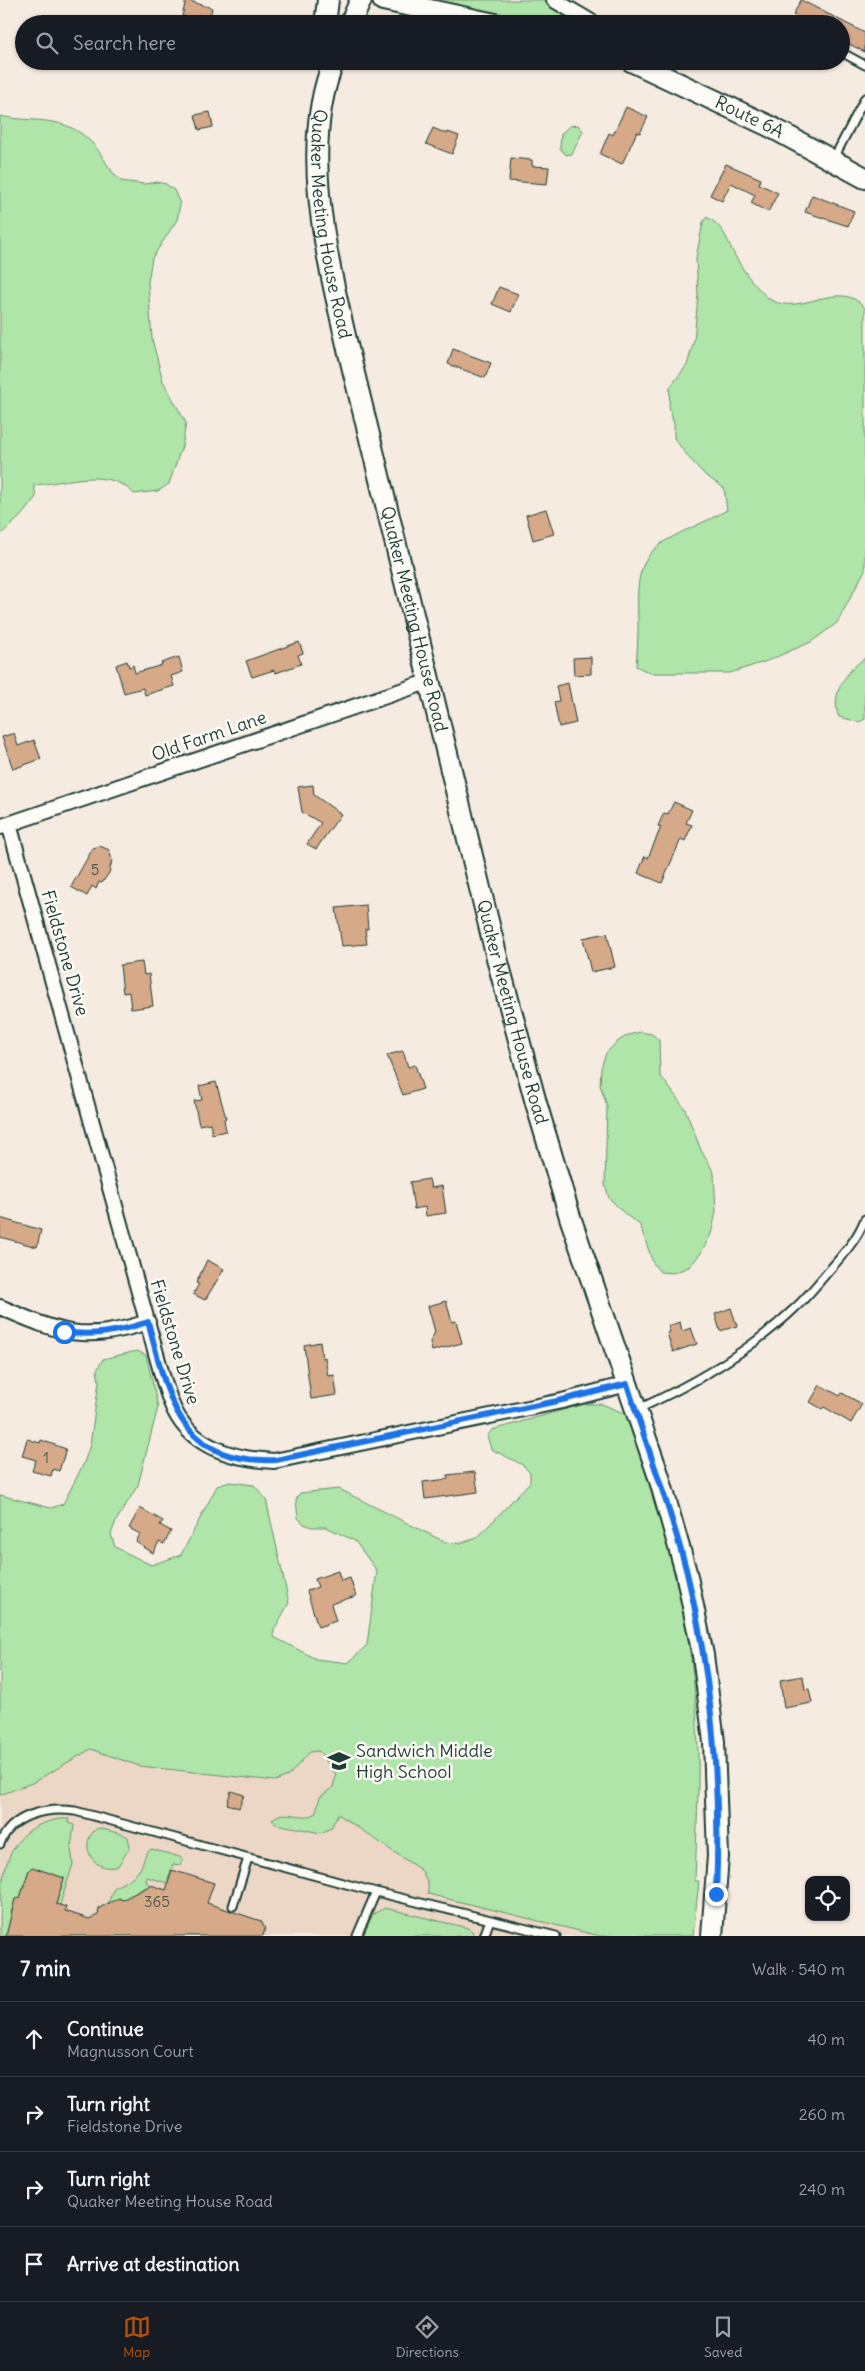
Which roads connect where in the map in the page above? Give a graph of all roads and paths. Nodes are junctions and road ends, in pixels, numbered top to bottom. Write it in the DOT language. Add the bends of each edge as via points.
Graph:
graph roads {
  1 [pos="328,0"];
  2 [pos="361,0"];
  3 [pos="383,0"];
  4 [pos="554,0"];
  5 [pos="326,15"];
  6 [pos="354,15"];
  7 [pos="453,15"];
  8 [pos="580,15"];
  9 [pos="850,57"];
  10 [pos="865,65"];
  11 [pos="324,70"];
  12 [pos="330,70"];
  13 [pos="654,70"];
  14 [pos="325,83"];
  15 [pos="865,98"];
  16 [pos="833,160"];
  17 [pos="865,178"];
  18 [pos="430,681"];
  19 [pos="5,825"];
  20 [pos="865,1219"];
  21 [pos="0,1306"];
  22 [pos="148,1322"];
  23 [pos="627,1384"];
  24 [pos="635,1410"];
  25 [pos="0,1844"];
  26 [pos="248,1858"];
  27 [pos="376,1892"];
  28 [pos="233,1906"];
  29 [pos="490,1920"];
  30 [pos="357,1936"];
  31 [pos="484,1936"];
  32 [pos="556,1936"];
  33 [pos="712,1936"];
  1 -- 5 [label="main road"];
  2 -- 6 [label="main road"];
  3 -- 7 [label="main road"];
  4 -- 8 [label="street"];
  9 -- 10 [label="lane"];
  11 -- 14 [label="main road, Quaker Meeting House Road"];
  12 -- 14 [label="main road, Quaker Meeting House Road"];
  13 -- 16 [label="main road, Route 6A"];
  14 -- 18 [label="main road, Quaker Meeting House Road" via="318,165 329,260"];
  15 -- 16 [label="lane"];
  16 -- 17 [label="main road, Route 6A"];
  18 -- 19 [label="street, Old Farm Lane"];
  18 -- 23 [label="main road, Quaker Meeting House Road" via="499,966 534,1094 568,1209"];
  19 -- 22 [label="street, Fieldstone Drive"];
  20 -- 24 [label="lane" via="845,1252 796,1308 759,1340 693,1381"];
  21 -- 22 [label="street" via="40,1324 76,1334 106,1333"];
  22 -- 23 [label="street, Fieldstone Drive" via="172,1406 184,1426 203,1443 223,1453 247,1459 276,1460"];
  23 -- 24 [label="main road, Quaker Meeting House Road"];
  24 -- 33 [label="main road, Quaker Meeting House Road" via="659,1477 686,1572 709,1693 718,1819"];
  25 -- 26 [label="lane" via="6,1831 22,1819 47,1809 60,1809"];
  26 -- 27 [label="lane"];
  26 -- 28 [label="lane"];
  27 -- 29 [label="lane"];
  27 -- 30 [label="lane"];
  29 -- 31 [label="lane"];
  29 -- 32 [label="lane"];
}
